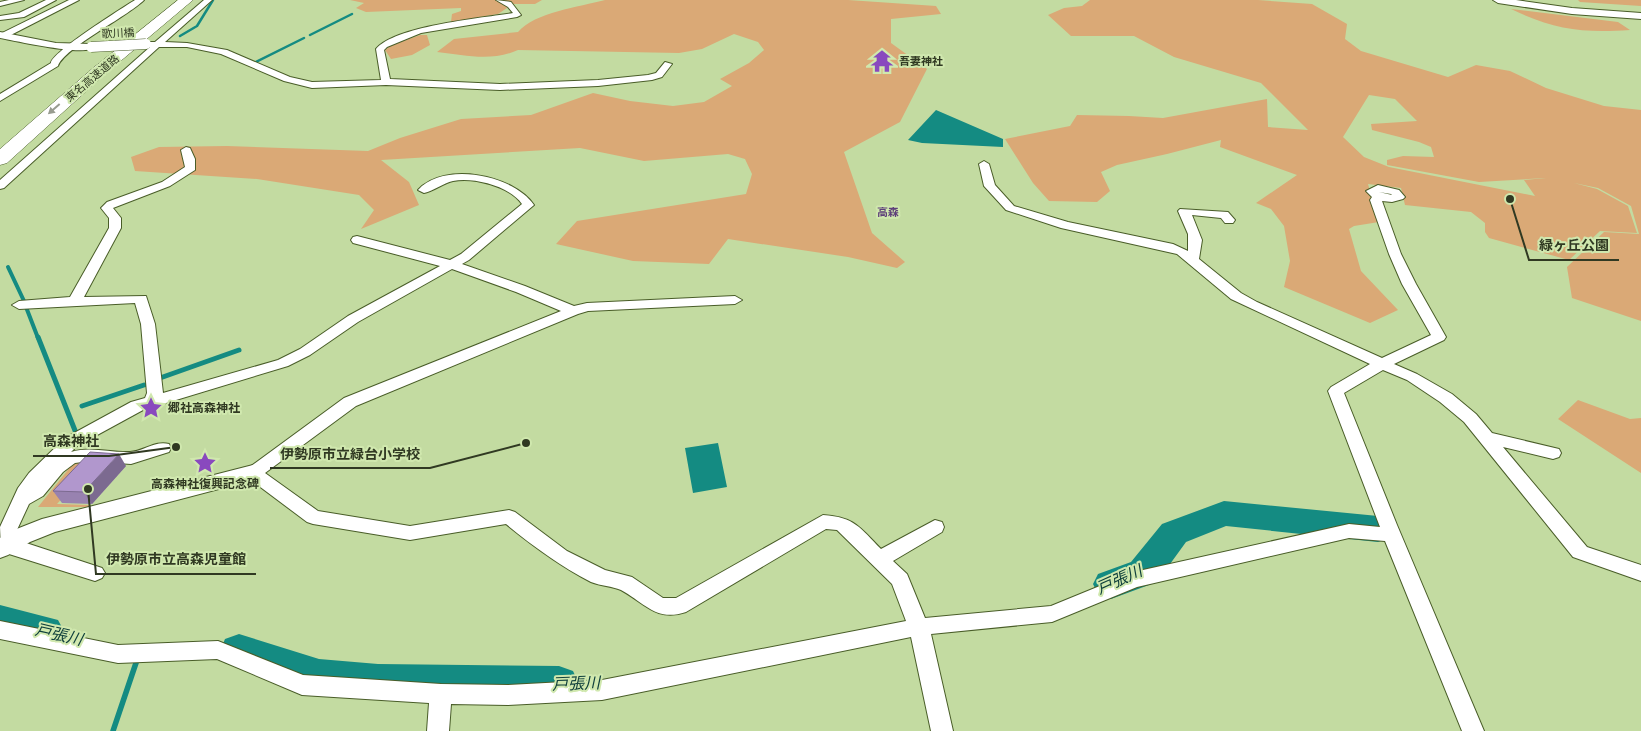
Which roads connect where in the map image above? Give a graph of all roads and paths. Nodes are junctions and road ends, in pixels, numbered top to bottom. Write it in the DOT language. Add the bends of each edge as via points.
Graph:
graph roads {
  1 [pos="20,0"];
  2 [pos="52,0"];
  3 [pos="75,0"];
  4 [pos="140,0"];
  5 [pos="170,0"];
  6 [pos="186,0"];
  7 [pos="208,0"];
  8 [pos="500,0"];
  9 [pos="1498,0"];
  10 [pos="0,4"];
  11 [pos="1641,16"];
  12 [pos="0,18"];
  13 [pos="1,36"];
  14 [pos="159,43"];
  15 [pos="146,44"];
  16 [pos="72,47"];
  17 [pos="668,64"];
  18 [pos="386,82"];
  19 [pos="0,98"];
  20 [pos="38,104"];
  21 [pos="186,150"];
  22 [pos="0,159"];
  23 [pos="984,164"];
  24 [pos="0,186"];
  25 [pos="424,190"];
  26 [pos="1378,196"];
  27 [pos="1175,201"];
  28 [pos="1184,211"];
  29 [pos="1229,220"];
  30 [pos="357,240"];
  31 [pos="1192,260"];
  32 [pos="453,265"];
  33 [pos="735,300"];
  34 [pos="75,301"];
  35 [pos="20,305"];
  36 [pos="573,311"];
  37 [pos="1382,364"];
  38 [pos="150,402"];
  39 [pos="1488,438"];
  40 [pos="163,448"];
  41 [pos="1553,453"];
  42 [pos="253,472"];
  43 [pos="20,501"];
  44 [pos="935,527"];
  45 [pos="1392,535"];
  46 [pos="4,546"];
  47 [pos="880,559"];
  48 [pos="95,573"];
  49 [pos="1641,573"];
  50 [pos="919,627"];
  51 [pos="0,630"];
  52 [pos="441,694"];
  53 [pos="438,731"];
  54 [pos="942,731"];
  55 [pos="1473,731"];
  1 -- 10 [label="street"];
  2 -- 12 [label="street" via="21,15"];
  3 -- 13 [label="street"];
  4 -- 16 [label="street"];
  5 -- 20 [label="highway, 東名高速道路"];
  6 -- 22 [label="highway, 東名高速道路, one-way"];
  7 -- 14 [label="street"];
  8 -- 18 [label="street" via="509,3 517,15 419,31 384,45 380,49 380,57"];
  9 -- 11 [label="street" via="1572,11"];
  13 -- 16 [label="street, 歌川橋"];
  14 -- 15 [label="street"];
  14 -- 18 [label="street" via="187,44 224,52 300,83"];
  14 -- 24 [label="street"];
  15 -- 16 [label="street, 歌川橋, bridge"];
  16 -- 19 [label="street" via="54,64"];
  17 -- 18 [label="street" via="659,74 649,78 598,83 500,87"];
  21 -- 34 [label="street" via="191,168 166,184 107,208 115,218 115,228"];
  23 -- 31 [label="street" via="990,186 1010,208 1064,225 1173,248"];
  25 -- 32 [label="street" via="455,177 474,178 494,183 526,198 528,205 521,212"];
  26 -- 37 [label="street" via="1376,200 1395,254 1439,337"];
  27 -- 28 [label="street"];
  28 -- 29 [label="street" via="1224,215"];
  28 -- 31 [label="street" via="1195,232"];
  30 -- 32 [label="street"];
  31 -- 37 [label="street" via="1252,305"];
  32 -- 36 [label="street"];
  32 -- 38 [label="street" via="353,319 283,364"];
  33 -- 36 [label="street" via="588,307"];
  34 -- 35 [label="street"];
  34 -- 38 [label="street" via="142,299 148,324 155,394"];
  36 -- 42 [label="street" via="350,402"];
  37 -- 39 [label="street" via="1412,377 1446,398"];
  37 -- 45 [label="street" via="1336,391"];
  38 -- 43 [label="street" via="126,410 70,442 35,477"];
  39 -- 41 [label="street"];
  39 -- 49 [label="street" via="1580,552"];
  40 -- 43 [label="street" via="128,458 76,456 50,474 34,495"];
  42 -- 46 [label="street" via="50,525"];
  42 -- 47 [label="street" via="313,516 332,520 410,533 509,517 560,556 600,577 626,584 660,606 679,606 824,522 846,526"];
  43 -- 46 [label="street"];
  44 -- 47 [label="street"];
  45 -- 50 [label="street" via="1348,531 1134,580 1052,614"];
  45 -- 55 [label="street"];
  46 -- 48 [label="street"];
  47 -- 50 [label="street" via="900,580"];
  50 -- 52 [label="street" via="602,690 508,695"];
  50 -- 54 [label="street"];
  51 -- 52 [label="street" via="118,654 218,650 302,685"];
  52 -- 53 [label="street"];
}
